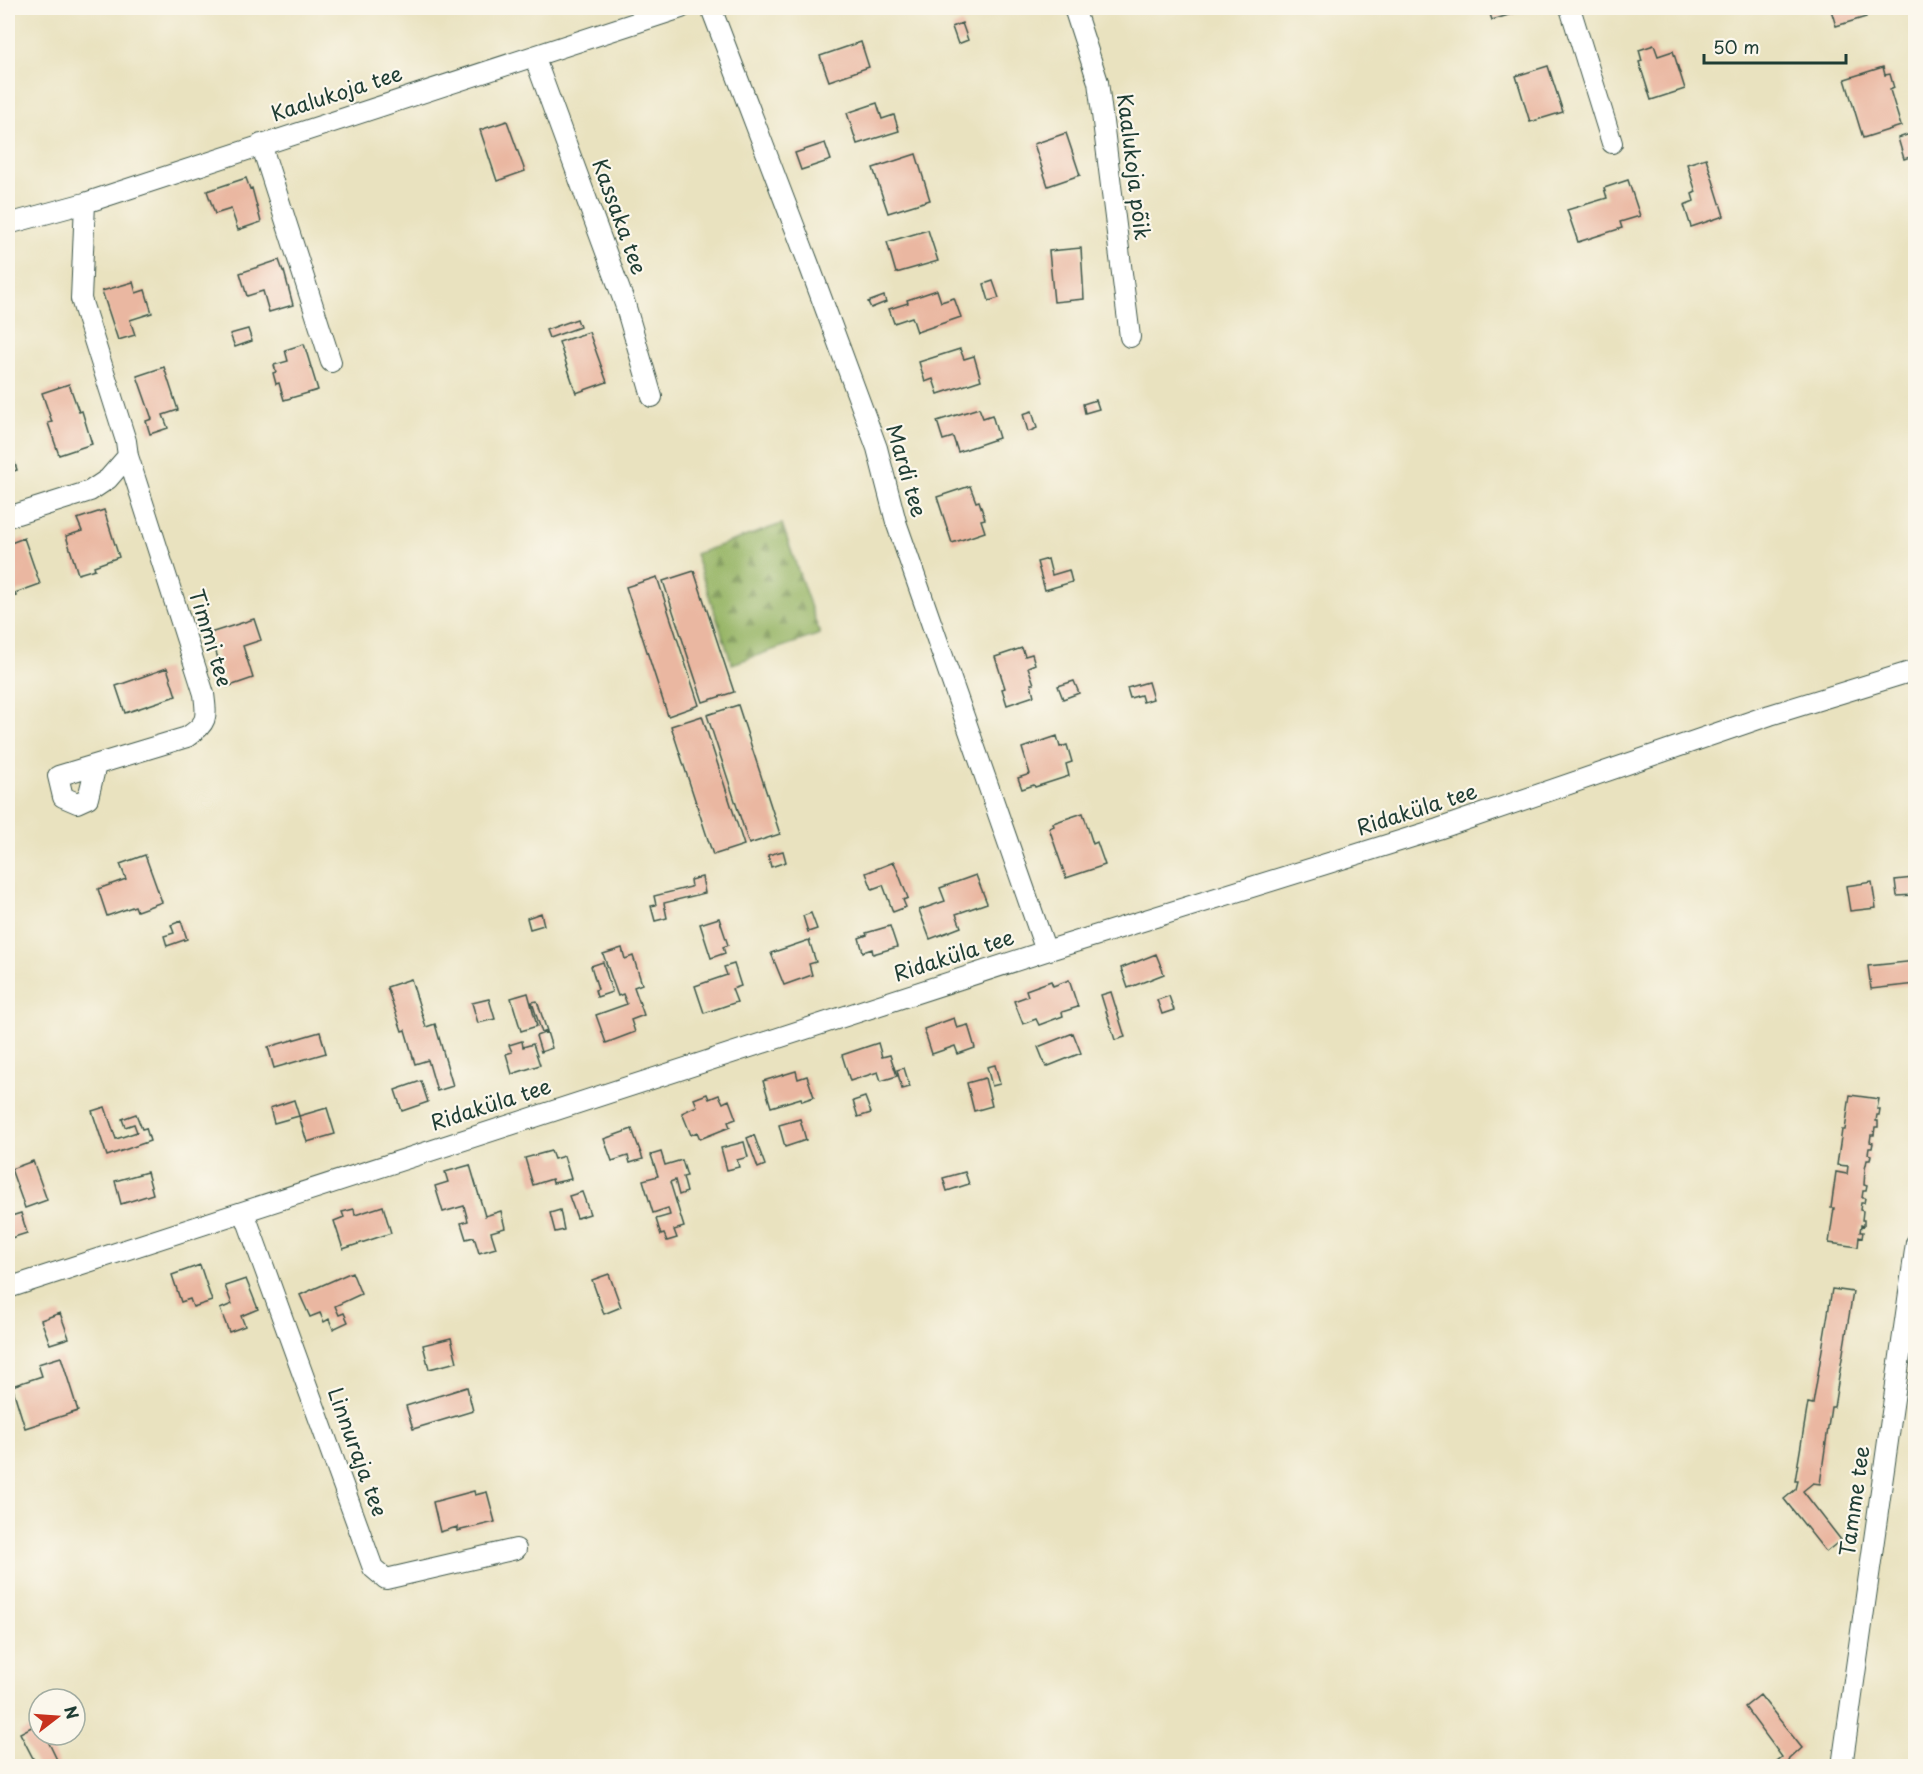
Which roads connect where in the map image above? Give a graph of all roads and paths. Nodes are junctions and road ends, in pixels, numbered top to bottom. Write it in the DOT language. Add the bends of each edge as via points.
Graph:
graph roads {
  1 [pos="681,8"];
  2 [pos="711,8"];
  3 [pos="1074,8"];
  4 [pos="1570,8"];
  5 [pos="534,56"];
  6 [pos="1612,143"];
  7 [pos="261,144"];
  8 [pos="85,203"];
  9 [pos="8,225"];
  10 [pos="1130,337"];
  11 [pos="331,362"];
  12 [pos="652,397"];
  13 [pos="128,456"];
  14 [pos="8,517"];
  15 [pos="1916,670"];
  16 [pos="96,765"];
  17 [pos="1046,951"];
  18 [pos="244,1212"];
  19 [pos="1916,1243"];
  20 [pos="8,1288"];
  21 [pos="516,1549"];
  22 [pos="1842,1767"];
  1 -- 5 [label="street, Kaalukoja tee"];
  2 -- 17 [label="street, Mardi tee" via="877,448 896,522"];
  3 -- 10 [label="street, Kaalukoja põik" via="1098,82"];
  4 -- 6 [label="street"];
  5 -- 7 [label="street, Kaalukoja tee"];
  5 -- 12 [label="street, Kassaka tee" via="625,304"];
  7 -- 8 [label="street, Kaalukoja tee"];
  7 -- 11 [label="street"];
  8 -- 9 [label="street, Kaalukoja tee"];
  8 -- 13 [label="street, Timmi tee" via="81,298"];
  13 -- 14 [label="street" via="108,479 90,491"];
  13 -- 16 [label="street, Timmi tee" via="207,713 201,728 187,737"];
  15 -- 17 [label="street, Ridaküla tee" via="1770,715 1438,830"];
  17 -- 18 [label="street, Ridaküla tee"];
  18 -- 20 [label="street, Ridaküla tee"];
  18 -- 21 [label="street, Linnuraja tee" via="373,1568 386,1579"];
  19 -- 22 [label="street, Tamme tee"];
}
